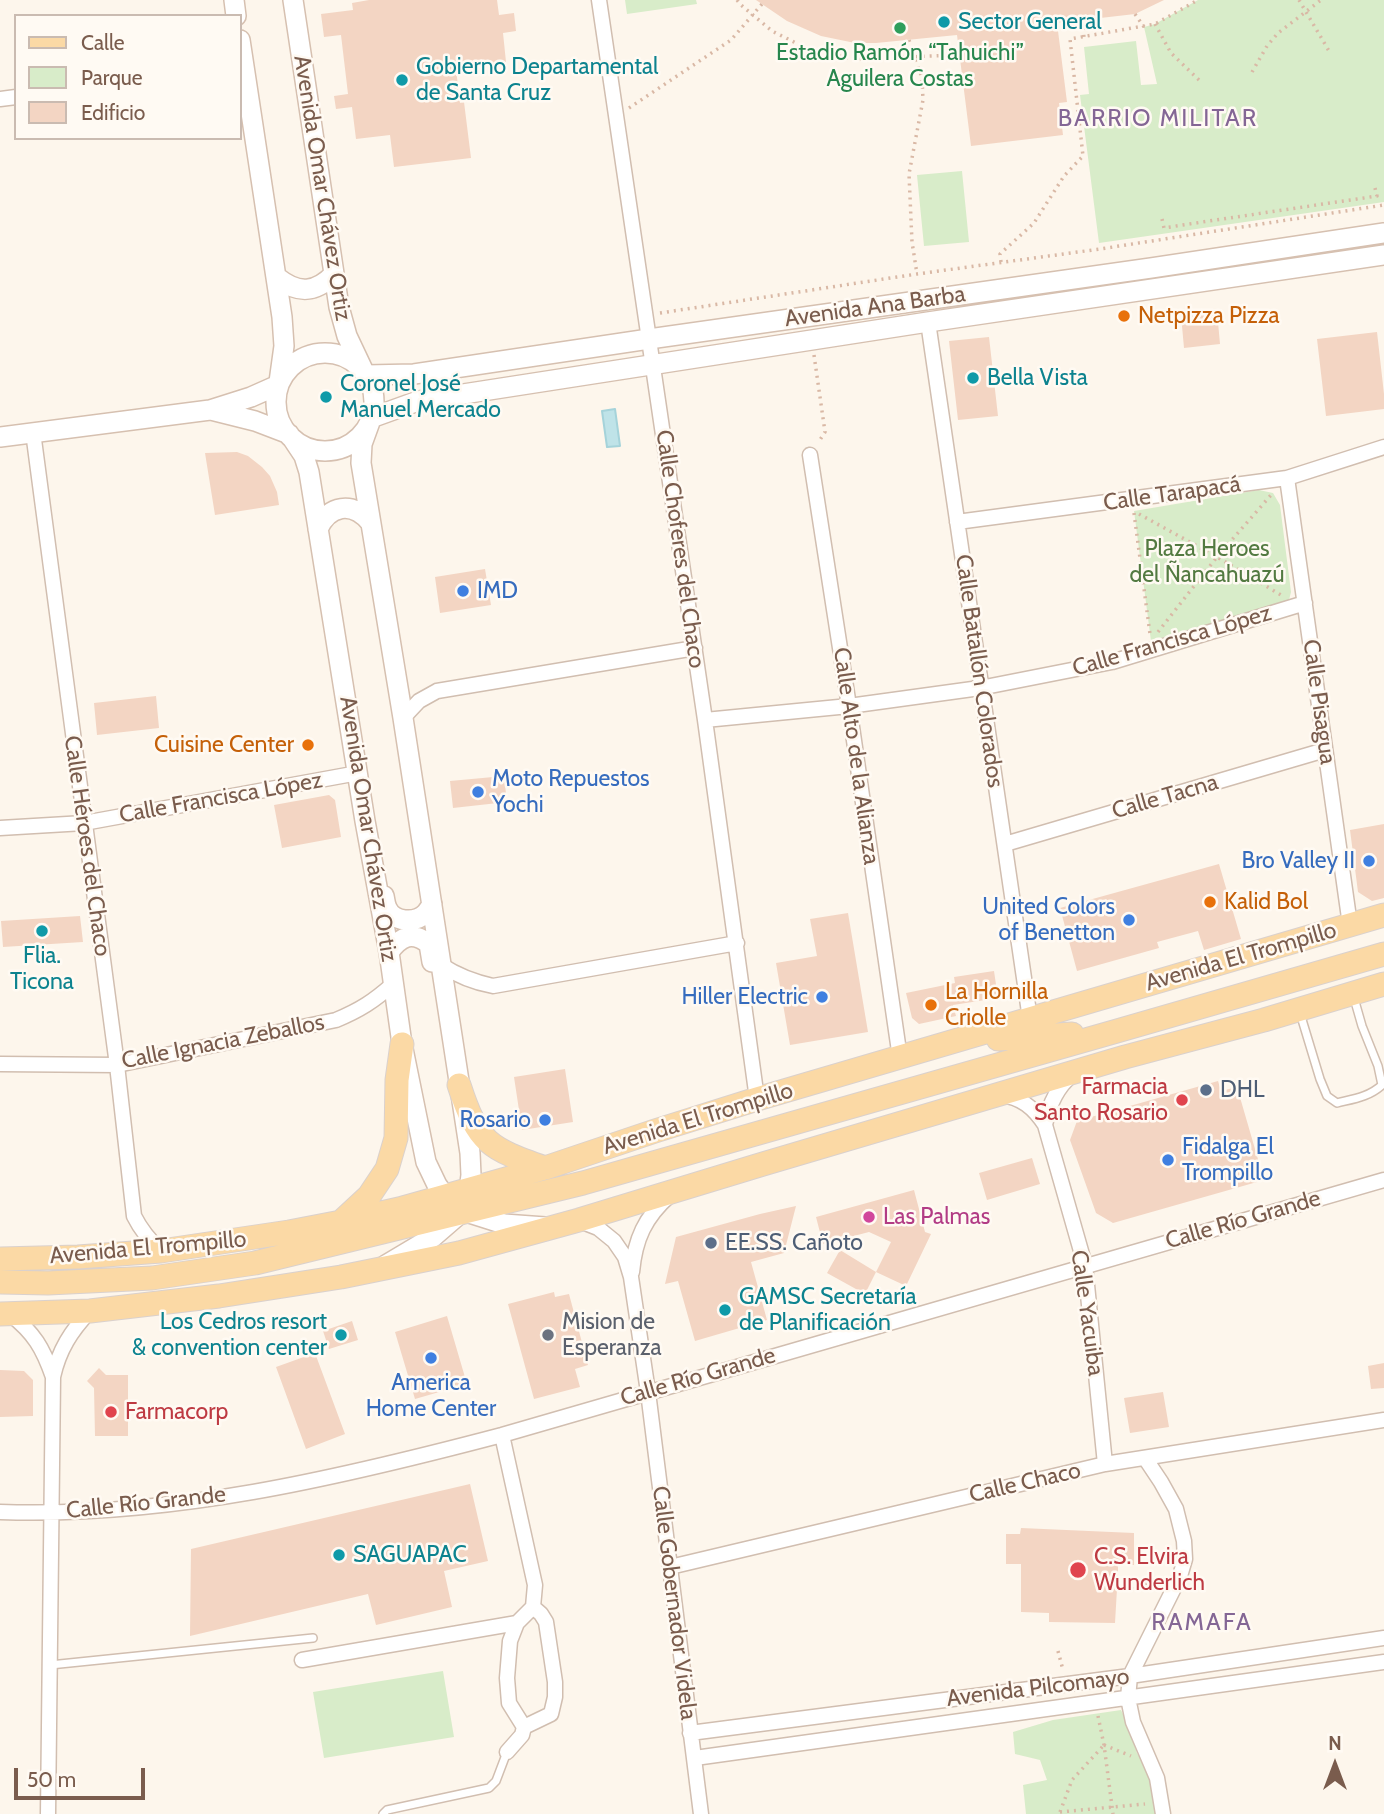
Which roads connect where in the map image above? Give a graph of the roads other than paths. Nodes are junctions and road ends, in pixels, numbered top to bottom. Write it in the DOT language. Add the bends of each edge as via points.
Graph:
graph roads {
  1 [pos="293,0"];
  2 [pos="599,0"];
  3 [pos="242,67"];
  4 [pos="1384,233"];
  5 [pos="1384,255"];
  6 [pos="1152,268"];
  7 [pos="334,274"];
  8 [pos="278,278"];
  9 [pos="1154,289"];
  10 [pos="946,297"];
  11 [pos="950,318"];
  12 [pos="928,322"];
  13 [pos="649,338"];
  14 [pos="653,364"];
  15 [pos="365,373"];
  16 [pos="279,383"];
  17 [pos="210,410"];
  18 [pos="370,420"];
  19 [pos="33,432"];
  20 [pos="0,436"];
  21 [pos="290,436"];
  22 [pos="1384,447"];
  23 [pos="810,455"];
  24 [pos="1287,478"];
  25 [pos="370,522"];
  26 [pos="957,523"];
  27 [pos="318,529"];
  28 [pos="1305,603"];
  29 [pos="695,648"];
  30 [pos="980,688"];
  31 [pos="849,706"];
  32 [pos="403,718"];
  33 [pos="705,720"];
  34 [pos="1325,750"];
  35 [pos="358,773"];
  36 [pos="365,821"];
  37 [pos="83,823"];
  38 [pos="0,828"];
  39 [pos="1005,844"];
  40 [pos="432,904"];
  41 [pos="1384,915"];
  42 [pos="1350,925"];
  43 [pos="737,943"];
  44 [pos="388,951"];
  45 [pos="1384,954"];
  46 [pos="441,965"];
  47 [pos="393,984"];
  48 [pos="1384,984"];
  49 [pos="1353,993"];
  50 [pos="1299,1009"];
  51 [pos="1030,1019"];
  52 [pos="451,1029"];
  53 [pos="1117,1031"];
  54 [pos="960,1041"];
  55 [pos="402,1044"];
  56 [pos="900,1058"];
  57 [pos="0,1064"];
  58 [pos="117,1065"];
  59 [pos="1076,1072"];
  60 [pos="459,1085"];
  61 [pos="996,1095"];
  62 [pos="757,1099"];
  63 [pos="1045,1125"];
  64 [pos="545,1168"];
  65 [pos="1384,1180"];
  66 [pos="675,1190"];
  67 [pos="445,1196"];
  68 [pos="467,1200"];
  69 [pos="579,1220"];
  70 [pos="341,1222"];
  71 [pos="549,1228"];
  72 [pos="309,1250"];
  73 [pos="161,1251"];
  74 [pos="0,1259"];
  75 [pos="1085,1265"];
  76 [pos="379,1269"];
  77 [pos="631,1277"];
  78 [pos="0,1282"];
  79 [pos="90,1311"];
  80 [pos="5,1314"];
  81 [pos="53,1377"];
  82 [pos="648,1392"];
  83 [pos="1384,1420"];
  84 [pos="502,1435"];
  85 [pos="1144,1458"];
  86 [pos="1105,1464"];
  87 [pos="0,1512"];
  88 [pos="51,1514"];
  89 [pos="670,1567"];
  90 [pos="533,1607"];
  91 [pos="517,1623"];
  92 [pos="313,1638"];
  93 [pos="1384,1638"];
  94 [pos="302,1660"];
  95 [pos="1384,1662"];
  96 [pos="50,1665"];
  97 [pos="1130,1675"];
  98 [pos="1128,1698"];
  99 [pos="524,1727"];
  100 [pos="691,1733"];
  101 [pos="507,1752"];
  102 [pos="695,1758"];
  103 [pos="1162,1808"];
  104 [pos="48,1814"];
  105 [pos="383,1814"];
  106 [pos="701,1814"];
  1 -- 7 [label="main road, Avenida Omar Chávez Ortiz"];
  2 -- 13 [label="street, Calle Choferes del Chaco"];
  3 -- 8 [label="main road"];
  4 -- 6 [label="main road, Avenida Ana Barba"];
  5 -- 9 [label="main road, Avenida Ana Barba"];
  6 -- 9 [label="main road"];
  6 -- 10 [label="main road, Avenida Ana Barba"];
  7 -- 8 [label="main road" via="307,290"];
  7 -- 15 [label="main road, Avenida Omar Chávez Ortiz" via="347,336"];
  8 -- 16 [label="main road" via="284,346"];
  9 -- 11 [label="main road, Avenida Ana Barba"];
  10 -- 11 [label="main road"];
  10 -- 13 [label="main road, Avenida Ana Barba"];
  11 -- 12 [label="main road, Avenida Ana Barba"];
  12 -- 14 [label="main road, Avenida Ana Barba"];
  12 -- 26 [label="street, Calle Batallón Colorados"];
  13 -- 14 [label="street, Calle Choferes del Chaco"];
  13 -- 15 [label="main road, Avenida Ana Barba" via="414,374"];
  14 -- 18 [label="main road, Avenida Ana Barba" via="418,401"];
  14 -- 29 [label="street, Calle Choferes del Chaco"];
  15 -- 16 [label="main road" via="351,360 319,353 289,368"];
  15 -- 18 [label="main road" via="374,396"];
  16 -- 17 [label="main road"];
  16 -- 21 [label="main road" via="277,411"];
  17 -- 19 [label="main road"];
  17 -- 21 [label="main road"];
  18 -- 21 [label="main road" via="362,435 335,450 304,447"];
  18 -- 25 [label="main road" via="361,463"];
  19 -- 20 [label="main road"];
  19 -- 37 [label="street, Calle Héroes del Chaco"];
  21 -- 27 [label="main road, Avenida Omar Chávez Ortiz" via="309,472"];
  22 -- 24 [label="street, Calle Tarapacá"];
  23 -- 31 [label="street, Calle Alto de la Alianza"];
  24 -- 26 [label="street, Calle Tarapacá"];
  24 -- 28 [label="street, Calle Pisagua"];
  25 -- 27 [label="main road" via="356,510 337,509"];
  25 -- 32 [label="main road"];
  26 -- 30 [label="street, Calle Batallón Colorados"];
  27 -- 35 [label="main road, Avenida Omar Chávez Ortiz"];
  28 -- 30 [label="street, Calle Francisca López" via="1112,662"];
  28 -- 34 [label="street, Calle Pisagua"];
  29 -- 32 [label="street" via="437,691"];
  29 -- 33 [label="street, Calle Choferes del Chaco"];
  30 -- 31 [label="street, Calle Francisca López"];
  30 -- 39 [label="street, Calle Batallón Colorados"];
  31 -- 33 [label="street, Calle Francisca López"];
  31 -- 56 [label="street, Calle Alto de la Alianza"];
  32 -- 40 [label="main road"];
  33 -- 43 [label="street, Calle Choferes del Chaco"];
  34 -- 39 [label="street, Calle Tacna"];
  34 -- 42 [label="street, Calle Pisagua"];
  35 -- 36 [label="main road, Avenida Omar Chávez Ortiz"];
  35 -- 37 [label="street, Calle Francisca López"];
  36 -- 40 [label="main road" via="387,909 395,917 416,919"];
  36 -- 44 [label="main road, Avenida Omar Chávez Ortiz"];
  37 -- 38 [label="street, Calle Francisca López"];
  37 -- 58 [label="street, Calle Héroes del Chaco"];
  39 -- 51 [label="street, Calle Batallón Colorados"];
  40 -- 46 [label="main road"];
  41 -- 42 [label="main road, Avenida El Trompillo"];
  42 -- 51 [label="main road, Avenida El Trompillo"];
  43 -- 46 [label="street" via="494,986 459,977"];
  43 -- 62 [label="street, Calle Choferes del Chaco"];
  44 -- 47 [label="main road, Avenida Omar Chávez Ortiz"];
  44 -- 52 [label="main road" via="408,936 421,937 429,944 442,1014"];
  45 -- 53 [label="main road, Avenida El Trompillo"];
  46 -- 52 [label="main road"];
  47 -- 55 [label="main road, Avenida Omar Chávez Ortiz"];
  47 -- 58 [label="street, Calle Ignacia Zeballos" via="374,1001 336,1020"];
  48 -- 49 [label="main road"];
  49 -- 50 [label="main road"];
  49 -- 50 [label="lane" via="1381,1085 1363,1097 1337,1103 1327,1096"];
  50 -- 59 [label="main road"];
  51 -- 54 [label="main road, Avenida El Trompillo"];
  52 -- 60 [label="main road"];
  53 -- 54 [label="main road"];
  53 -- 68 [label="main road, Avenida El Trompillo" via="583,1183"];
  54 -- 56 [label="main road, Avenida El Trompillo"];
  55 -- 67 [label="main road, Avenida Omar Chávez Ortiz" via="426,1162"];
  55 -- 70 [label="main road" via="396,1138 387,1169 369,1196"];
  56 -- 62 [label="main road, Avenida El Trompillo"];
  57 -- 58 [label="street, Calle Ignacia Zeballos"];
  58 -- 73 [label="street, Calle Héroes del Chaco" via="134,1216"];
  59 -- 61 [label="main road"];
  59 -- 63 [label="street" via="1052,1100"];
  60 -- 64 [label="main road" via="468,1114 494,1147"];
  60 -- 68 [label="main road" via="470,1153"];
  61 -- 63 [label="street" via="1030,1106"];
  61 -- 66 [label="main road"];
  62 -- 64 [label="main road, Avenida El Trompillo"];
  63 -- 75 [label="street, Calle Yacuiba"];
  64 -- 68 [label="main road, Avenida El Trompillo"];
  65 -- 75 [label="street, Calle Río Grande"];
  66 -- 69 [label="main road"];
  66 -- 77 [label="street" via="642,1228"];
  67 -- 68 [label="main road, Avenida El Trompillo"];
  67 -- 70 [label="main road, Avenida El Trompillo"];
  68 -- 71 [label="main road" via="504,1224"];
  68 -- 72 [label="main road, Avenida El Trompillo"];
  68 -- 76 [label="main road" via="433,1237"];
  69 -- 71 [label="main road"];
  69 -- 77 [label="street" via="614,1241"];
  70 -- 72 [label="main road"];
  70 -- 73 [label="main road, Avenida El Trompillo"];
  71 -- 76 [label="main road"];
  72 -- 78 [label="main road, Avenida El Trompillo" via="152,1278"];
  73 -- 74 [label="main road, Avenida El Trompillo"];
  75 -- 82 [label="street, Calle Río Grande"];
  75 -- 86 [label="street, Calle Yacuiba"];
  76 -- 79 [label="main road" via="219,1296"];
  77 -- 82 [label="street, Calle Gobernador Videla"];
  79 -- 80 [label="main road"];
  79 -- 81 [label="street" via="65,1340"];
  80 -- 81 [label="street" via="38,1341"];
  81 -- 88 [label="street"];
  82 -- 84 [label="street, Calle Río Grande"];
  82 -- 89 [label="street, Calle Gobernador Videla"];
  83 -- 85 [label="street, Calle Chaco"];
  84 -- 88 [label="street, Calle Río Grande" via="294,1485 170,1504"];
  84 -- 90 [label="street" via="535,1585"];
  85 -- 86 [label="street, Calle Chaco"];
  85 -- 97 [label="street" via="1176,1509 1185,1559"];
  86 -- 89 [label="street, Calle Chaco"];
  87 -- 88 [label="street, Calle Río Grande"];
  88 -- 96 [label="street"];
  89 -- 100 [label="street, Calle Gobernador Videla"];
  90 -- 91 [label="street"];
  90 -- 99 [label="street" via="546,1622 555,1697 551,1714"];
  91 -- 94 [label="street"];
  91 -- 99 [label="street" via="510,1641 507,1678 509,1703"];
  92 -- 96 [label="lane"];
  93 -- 97 [label="street, Avenida Pilcomayo"];
  95 -- 98 [label="street, Avenida Pilcomayo"];
  96 -- 104 [label="street"];
  97 -- 98 [label="street"];
  97 -- 100 [label="street, Avenida Pilcomayo"];
  98 -- 102 [label="street, Avenida Pilcomayo"];
  98 -- 103 [label="street" via="1157,1778"];
  99 -- 101 [label="street"];
  100 -- 102 [label="street, Calle Gobernador Videla"];
  101 -- 105 [label="lane" via="489,1788"];
  102 -- 106 [label="street, Calle Gobernador Videla"];
}
